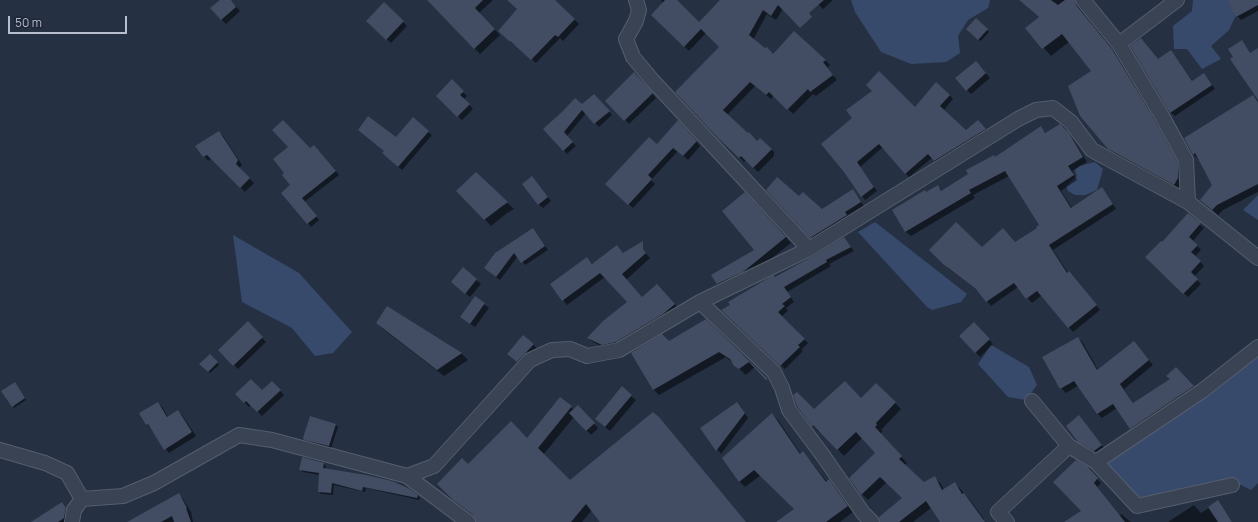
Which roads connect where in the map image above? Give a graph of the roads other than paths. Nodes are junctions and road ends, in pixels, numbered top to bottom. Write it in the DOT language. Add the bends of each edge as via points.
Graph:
graph roads {
  1 [pos="636,0"];
  2 [pos="1083,0"];
  3 [pos="1177,0"];
  4 [pos="1119,44"];
  5 [pos="1188,202"];
  6 [pos="809,249"];
  7 [pos="1258,258"];
  8 [pos="700,302"];
  9 [pos="1258,347"];
  10 [pos="1032,401"];
  11 [pos="1069,446"];
  12 [pos="0,450"];
  13 [pos="1096,462"];
  14 [pos="408,476"];
  15 [pos="1232,485"];
  16 [pos="82,499"];
  17 [pos="72,522"];
  18 [pos="468,522"];
  19 [pos="872,522"];
  20 [pos="1007,522"];
  1 -- 6 [label="street" via="639,10 626,39 632,57"];
  2 -- 4 [label="street"];
  3 -- 4 [label="street"];
  4 -- 5 [label="street" via="1186,160"];
  5 -- 6 [label="street" via="1092,150 1071,122 1053,108 1036,110"];
  5 -- 7 [label="street"];
  6 -- 8 [label="street"];
  8 -- 14 [label="street" via="619,350 587,356 570,349 552,350 530,360 434,466"];
  8 -- 19 [label="street" via="774,372 788,410"];
  9 -- 13 [label="street" via="1202,391"];
  10 -- 11 [label="street"];
  11 -- 13 [label="street"];
  11 -- 20 [label="street" via="998,512"];
  12 -- 16 [label="street" via="45,463 67,473"];
  13 -- 15 [label="street" via="1137,506"];
  14 -- 16 [label="street" via="272,440 239,434 154,483 123,496"];
  14 -- 18 [label="street"];
  16 -- 17 [label="street" via="74,510"];
}
